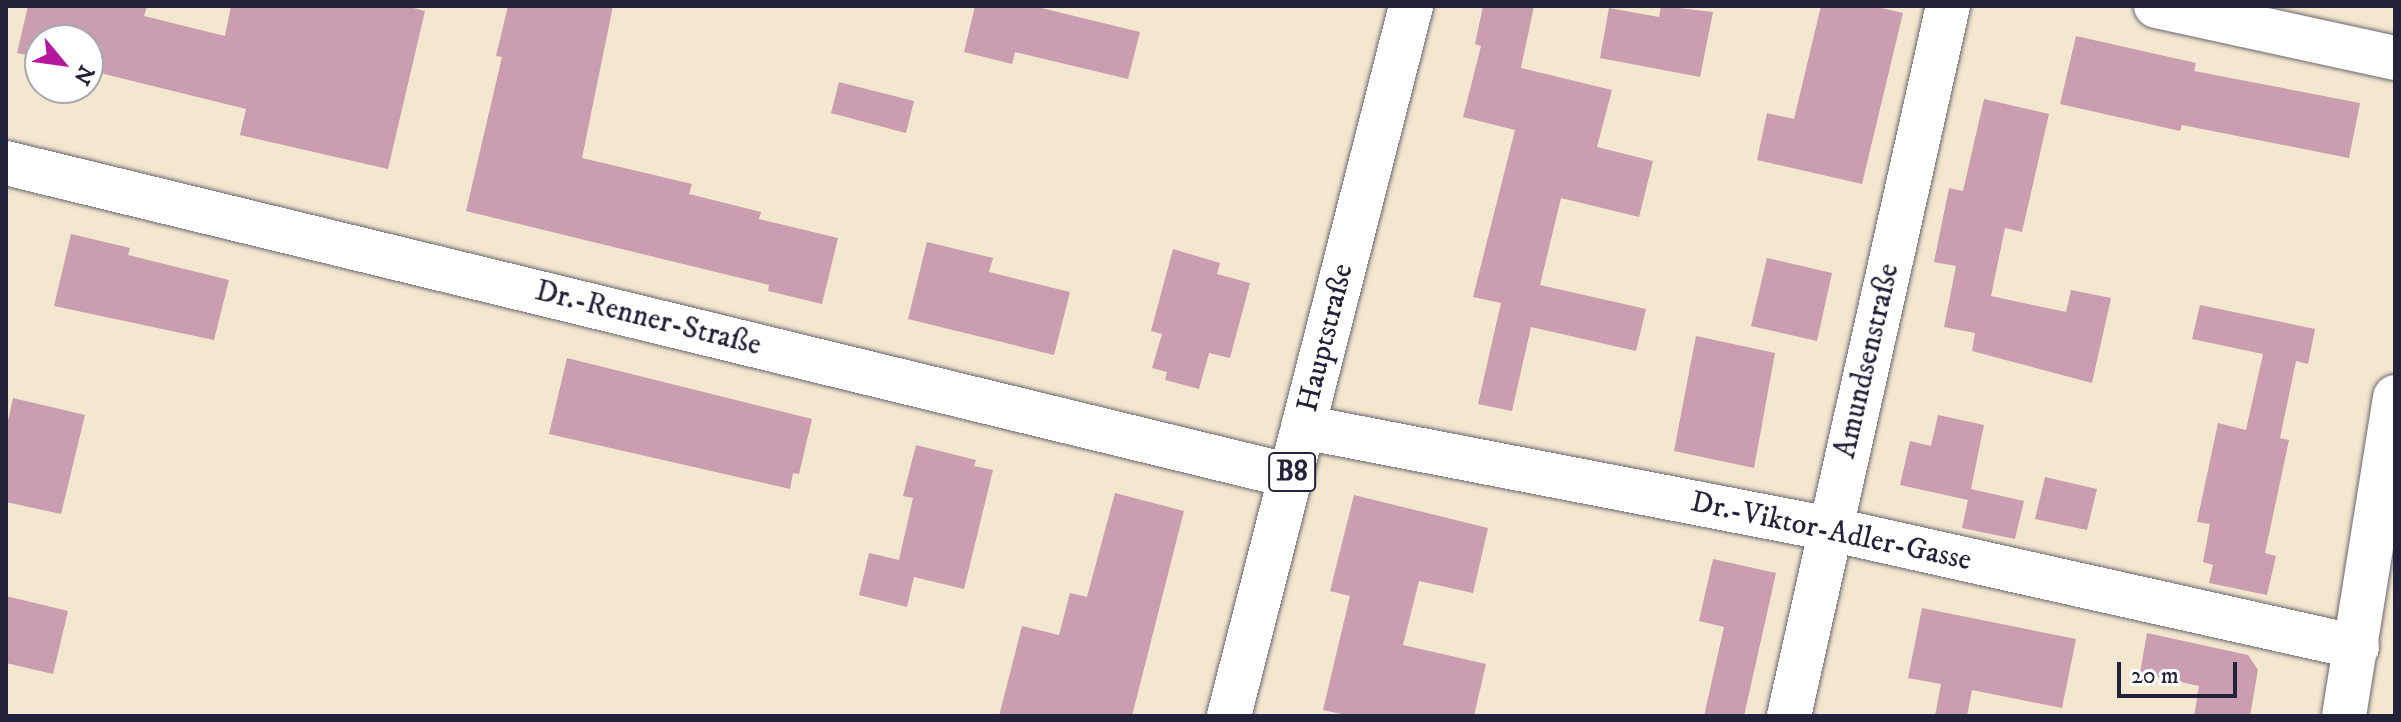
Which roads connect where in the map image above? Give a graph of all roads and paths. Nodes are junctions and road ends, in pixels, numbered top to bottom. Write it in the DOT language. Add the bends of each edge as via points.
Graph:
graph roads {
  1 [pos="1411,6"];
  2 [pos="1948,6"];
  3 [pos="2156,6"];
  4 [pos="2395,58"];
  5 [pos="6,163"];
  6 [pos="2395,397"];
  7 [pos="1303,427"];
  8 [pos="1291,476"];
  9 [pos="1830,529"];
  10 [pos="2357,647"];
  11 [pos="1229,716"];
  12 [pos="1789,716"];
  13 [pos="2344,716"];
  1 -- 7 [label="street, Hauptstraße / B8"];
  2 -- 9 [label="street, Amundsenstraße"];
  3 -- 4 [label="street"];
  5 -- 8 [label="street, Dr.-Renner-Straße"];
  6 -- 10 [label="street"];
  7 -- 8 [label="street, Hauptstraße / B8"];
  7 -- 9 [label="street, Dr.-Viktor-Adler-Gasse"];
  8 -- 11 [label="street, Hauptstraße / B8"];
  9 -- 10 [label="street, Dr.-Viktor-Adler-Gasse"];
  9 -- 12 [label="street, Amundsenstraße"];
  10 -- 13 [label="street"];
}
